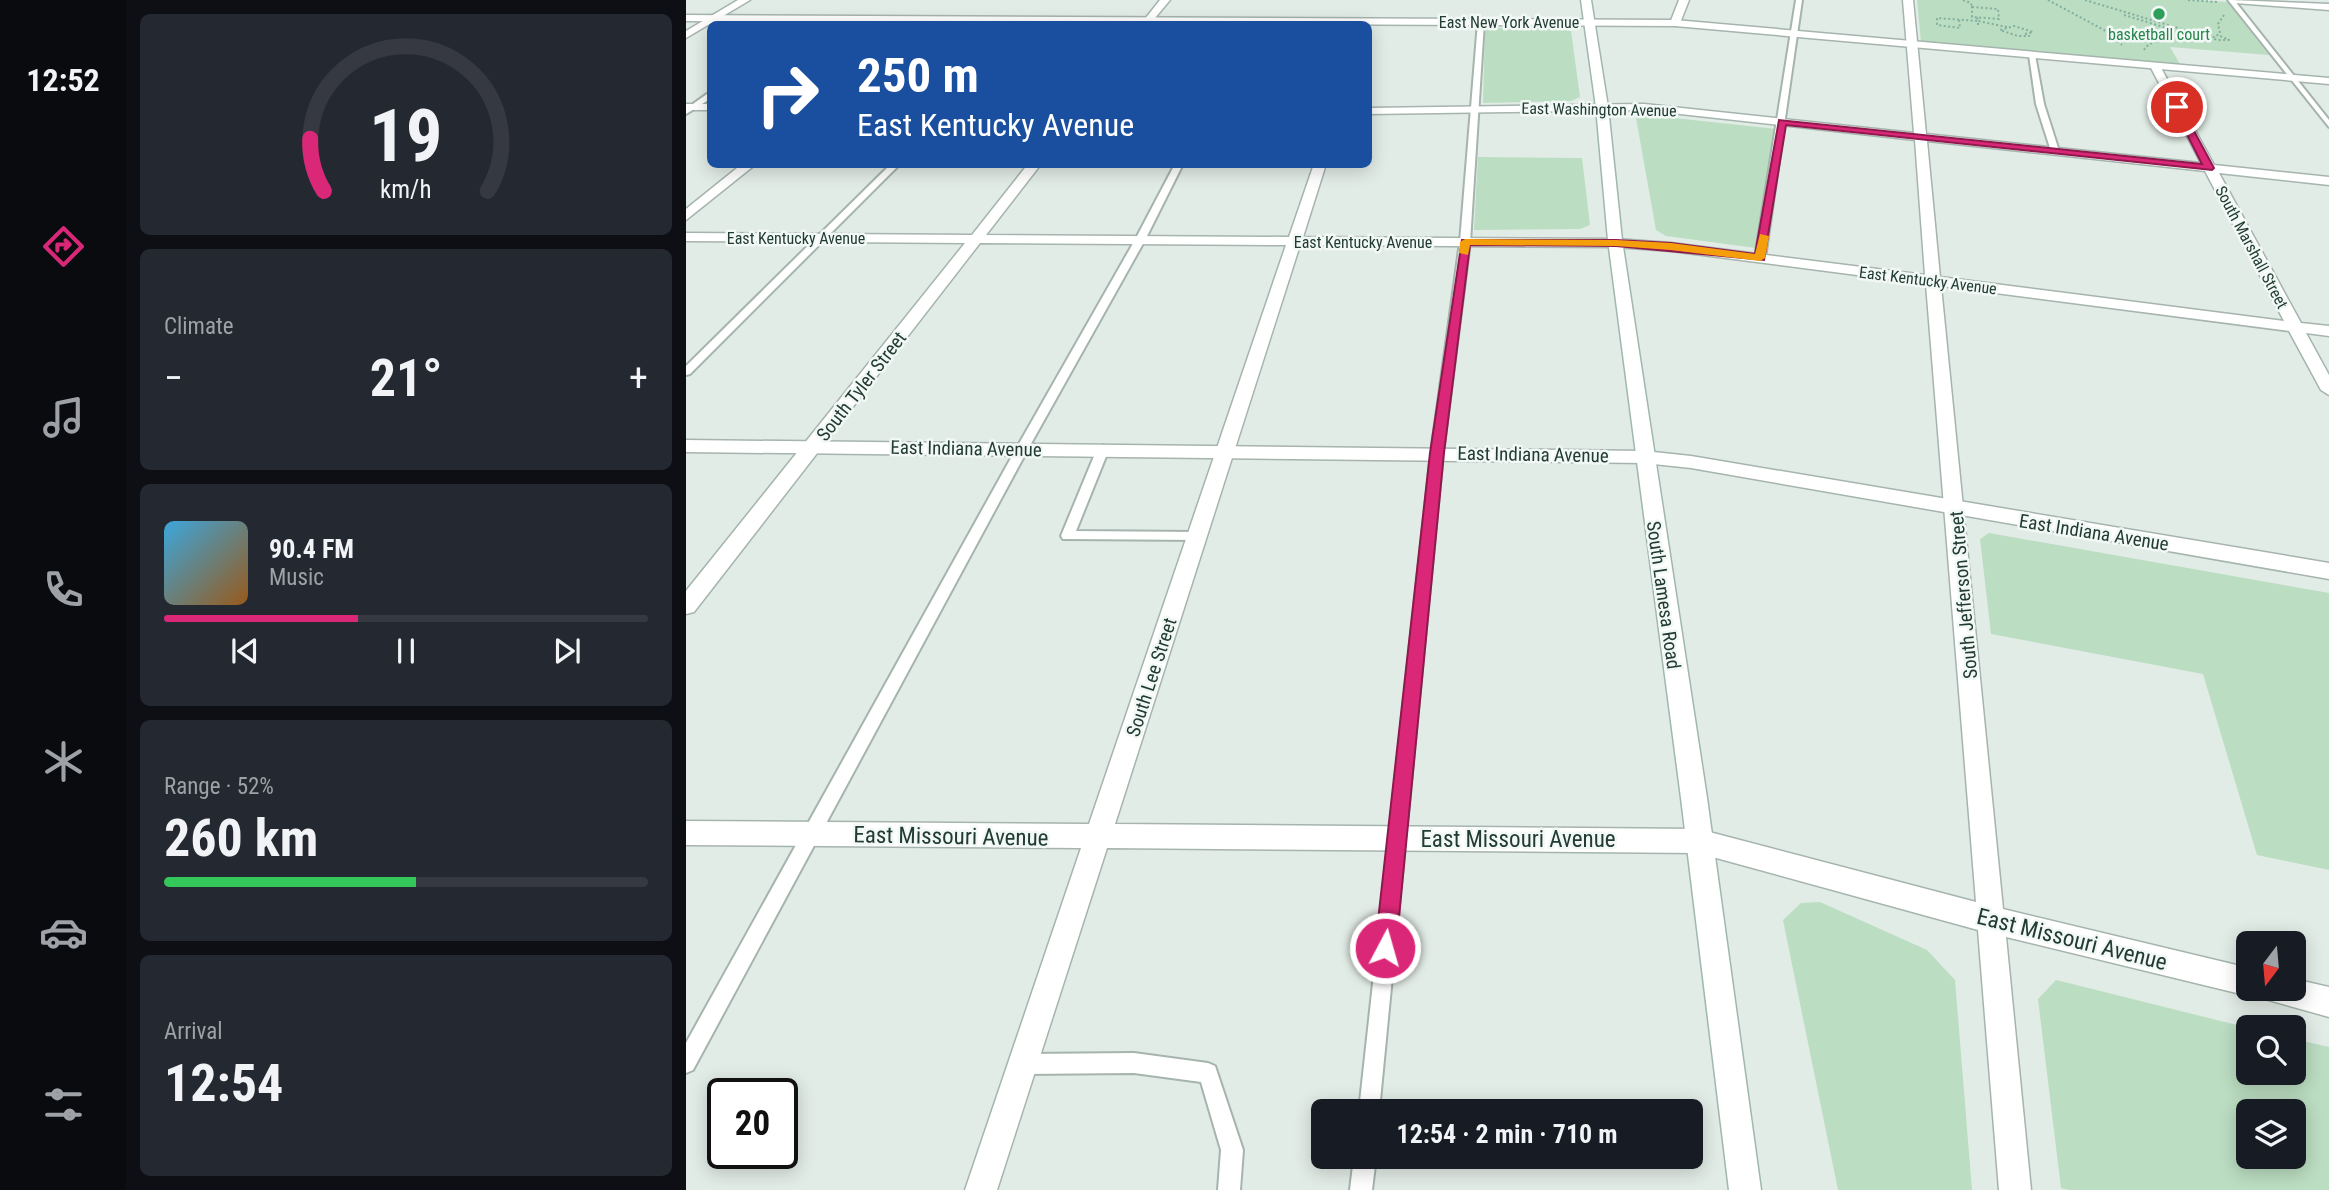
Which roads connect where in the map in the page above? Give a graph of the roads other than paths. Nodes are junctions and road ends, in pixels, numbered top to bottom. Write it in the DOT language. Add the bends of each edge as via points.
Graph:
graph roads {
  1 [pos="745,0"];
  2 [pos="1164,0"];
  3 [pos="1586,0"];
  4 [pos="1684,0"];
  5 [pos="1799,0"];
  6 [pos="1908,0"];
  7 [pos="2231,1"];
  8 [pos="2329,7"];
  9 [pos="686,18"];
  10 [pos="714,19"];
  11 [pos="710,21"];
  12 [pos="784,21"];
  13 [pos="1148,21"];
  14 [pos="1482,22"];
  15 [pos="707,23"];
  16 [pos="1372,23"];
  17 [pos="1591,23"];
  18 [pos="1675,23"];
  19 [pos="1794,33"];
  20 [pos="686,35"];
  21 [pos="1912,44"];
  22 [pos="2032,55"];
  23 [pos="2155,66"];
  24 [pos="2292,78"];
  25 [pos="2329,81"];
  26 [pos="707,98"];
  27 [pos="707,107"];
  28 [pos="1602,107"];
  29 [pos="1476,108"];
  30 [pos="689,109"];
  31 [pos="1372,111"];
  32 [pos="1782,122"];
  33 [pos="2329,125"];
  34 [pos="1921,136"];
  35 [pos="2055,151"];
  36 [pos="745,168"];
  37 [pos="892,168"];
  38 [pos="1032,168"];
  39 [pos="1177,168"];
  40 [pos="1319,168"];
  41 [pos="2209,168"];
  42 [pos="2329,181"];
  43 [pos="686,216"];
  44 [pos="686,237"];
  45 [pos="821,238"];
  46 [pos="975,240"];
  47 [pos="1140,240"];
  48 [pos="1294,241"];
  49 [pos="1465,242"];
  50 [pos="1616,243"];
  51 [pos="1760,258"];
  52 [pos="1933,281"];
  53 [pos="2295,326"];
  54 [pos="2329,331"];
  55 [pos="686,372"];
  56 [pos="2329,390"];
  57 [pos="686,446"];
  58 [pos="814,447"];
  59 [pos="1022,449"];
  60 [pos="1103,449"];
  61 [pos="1226,451"];
  62 [pos="1437,453"];
  63 [pos="1644,457"];
  64 [pos="1955,509"];
  65 [pos="1197,537"];
  66 [pos="2329,571"];
  67 [pos="686,606"];
  68 [pos="686,834"];
  69 [pos="810,835"];
  70 [pos="1098,836"];
  71 [pos="1396,838"];
  72 [pos="1698,841"];
  73 [pos="1991,920"];
  74 [pos="2236,979"];
  75 [pos="2306,996"];
  76 [pos="2329,1002"];
  77 [pos="686,1063"];
  78 [pos="1023,1064"];
  79 [pos="1370,1099"];
  80 [pos="1363,1169"];
  81 [pos="981,1190"];
  82 [pos="1229,1190"];
  83 [pos="1361,1190"];
  84 [pos="1745,1190"];
  85 [pos="2015,1190"];
  1 -- 10 [label="street"];
  2 -- 13 [label="street"];
  3 -- 17 [label="street, South Lamesa Road"];
  4 -- 18 [label="street"];
  5 -- 19 [label="lane"];
  6 -- 21 [label="street, South Jefferson Street"];
  7 -- 8 [label="street"];
  7 -- 24 [label="lane"];
  9 -- 10 [label="street, East New York Avenue"];
  10 -- 11 [label="street"];
  10 -- 12 [label="street, East New York Avenue"];
  14 -- 16 [label="street, East New York Avenue"];
  14 -- 17 [label="street, East New York Avenue"];
  14 -- 29 [label="lane"];
  15 -- 20 [label="street"];
  17 -- 18 [label="street, East New York Avenue"];
  17 -- 28 [label="street, South Lamesa Road"];
  18 -- 19 [label="street, East New York Avenue"];
  19 -- 21 [label="street, East New York Avenue"];
  19 -- 32 [label="lane"];
  21 -- 22 [label="street, East New York Avenue"];
  21 -- 34 [label="street, South Jefferson Street"];
  22 -- 23 [label="street, East New York Avenue"];
  22 -- 35 [label="lane" via="2040,104"];
  23 -- 24 [label="street, East New York Avenue"];
  23 -- 41 [label="street, South Marshall Street"];
  24 -- 25 [label="street, East New York Avenue"];
  24 -- 33 [label="lane"];
  26 -- 30 [label="lane"];
  27 -- 30 [label="street"];
  28 -- 29 [label="street, East Washington Avenue"];
  28 -- 32 [label="street, East Washington Avenue"];
  28 -- 50 [label="street, South Lamesa Road"];
  29 -- 31 [label="street, East Washington Avenue"];
  29 -- 49 [label="lane"];
  32 -- 34 [label="street, East Washington Avenue"];
  32 -- 51 [label="lane"];
  34 -- 35 [label="street, East Washington Avenue"];
  34 -- 52 [label="street, South Jefferson Street"];
  35 -- 41 [label="street, East Washington Avenue"];
  36 -- 43 [label="street"];
  37 -- 45 [label="lane"];
  38 -- 46 [label="street, South Tyler Street"];
  39 -- 47 [label="lane"];
  40 -- 48 [label="street, South Lee Street"];
  41 -- 42 [label="street, East Washington Avenue"];
  41 -- 53 [label="street, South Marshall Street"];
  44 -- 45 [label="street, East Kentucky Avenue"];
  45 -- 46 [label="street, East Kentucky Avenue"];
  45 -- 55 [label="lane"];
  46 -- 47 [label="street, East Kentucky Avenue"];
  46 -- 58 [label="street, South Tyler Street"];
  47 -- 48 [label="street, East Kentucky Avenue"];
  47 -- 59 [label="lane"];
  48 -- 49 [label="street, East Kentucky Avenue"];
  48 -- 61 [label="street, South Lee Street"];
  49 -- 50 [label="street, East Kentucky Avenue"];
  49 -- 62 [label="lane"];
  50 -- 51 [label="street, East Kentucky Avenue"];
  50 -- 63 [label="street, South Lamesa Road"];
  51 -- 52 [label="street, East Kentucky Avenue"];
  52 -- 53 [label="street, East Kentucky Avenue"];
  52 -- 64 [label="street, South Jefferson Street"];
  53 -- 54 [label="street, East Kentucky Avenue"];
  53 -- 56 [label="street, South Marshall Street"];
  57 -- 58 [label="street, East Indiana Avenue"];
  58 -- 59 [label="street, East Indiana Avenue"];
  58 -- 67 [label="street, South Tyler Street"];
  59 -- 60 [label="street, East Indiana Avenue"];
  59 -- 69 [label="lane"];
  60 -- 61 [label="street, East Indiana Avenue"];
  60 -- 65 [label="lane" via="1068,536"];
  61 -- 62 [label="street, East Indiana Avenue"];
  61 -- 65 [label="street, South Lee Street"];
  62 -- 63 [label="street, East Indiana Avenue"];
  62 -- 71 [label="lane"];
  63 -- 64 [label="street, East Indiana Avenue"];
  63 -- 72 [label="street, South Lamesa Road"];
  64 -- 66 [label="street, East Indiana Avenue"];
  64 -- 73 [label="street, South Jefferson Street"];
  65 -- 70 [label="street, South Lee Street"];
  68 -- 69 [label="street, East Missouri Avenue"];
  69 -- 70 [label="street, East Missouri Avenue"];
  69 -- 77 [label="lane"];
  70 -- 71 [label="street, East Missouri Avenue"];
  70 -- 78 [label="street, South Lee Street"];
  71 -- 72 [label="street, East Missouri Avenue"];
  71 -- 79 [label="lane"];
  72 -- 73 [label="street, East Missouri Avenue"];
  72 -- 84 [label="street, South Lamesa Road"];
  73 -- 74 [label="street, East Missouri Avenue"];
  73 -- 85 [label="street, South Jefferson Street"];
  75 -- 76 [label="street"];
  78 -- 81 [label="street, South Lee Street"];
  78 -- 82 [label="lane" via="1134,1063 1208,1073 1232,1150"];
  80 -- 83 [label="lane"];
}
